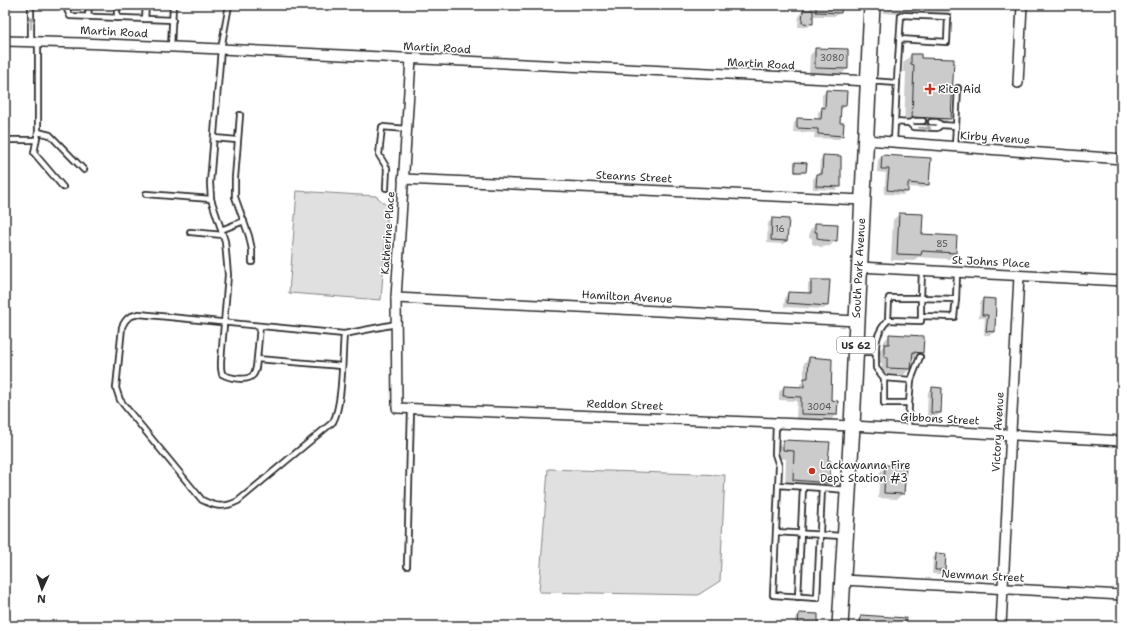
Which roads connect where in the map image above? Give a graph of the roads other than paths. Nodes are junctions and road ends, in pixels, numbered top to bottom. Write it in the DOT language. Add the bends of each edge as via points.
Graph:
graph roads {
  1 [pos="31,5"];
  2 [pos="65,5"];
  3 [pos="89,5"];
  4 [pos="117,5"];
  5 [pos="146,5"];
  6 [pos="173,5"];
  7 [pos="229,5"];
  8 [pos="872,5"];
  9 [pos="1022,5"];
  10 [pos="88,16"];
  11 [pos="117,18"];
  12 [pos="145,19"];
  13 [pos="172,20"];
  14 [pos="900,39"];
  15 [pos="5,41"];
  16 [pos="35,41"];
  17 [pos="171,47"];
  18 [pos="221,49"];
  19 [pos="411,59"];
  20 [pos="869,81"];
  21 [pos="897,83"];
  22 [pos="1018,83"];
  23 [pos="958,88"];
  24 [pos="240,115"];
  25 [pos="923,121"];
  26 [pos="895,122"];
  27 [pos="931,122"];
  28 [pos="909,123"];
  29 [pos="942,125"];
  30 [pos="956,126"];
  31 [pos="407,129"];
  32 [pos="38,132"];
  33 [pos="214,138"];
  34 [pos="5,140"];
  35 [pos="36,140"];
  36 [pos="237,140"];
  37 [pos="866,140"];
  38 [pos="894,142"];
  39 [pos="955,147"];
  40 [pos="1122,159"];
  41 [pos="84,170"];
  42 [pos="403,179"];
  43 [pos="63,187"];
  44 [pos="386,188"];
  45 [pos="146,194"];
  46 [pos="211,199"];
  47 [pos="863,200"];
  48 [pos="244,221"];
  49 [pos="190,232"];
  50 [pos="222,232"];
  51 [pos="252,262"];
  52 [pos="860,267"];
  53 [pos="922,271"];
  54 [pos="957,273"];
  55 [pos="1019,276"];
  56 [pos="1122,281"];
  57 [pos="396,298"];
  58 [pos="921,298"];
  59 [pos="956,300"];
  60 [pos="921,316"];
  61 [pos="888,320"];
  62 [pos="857,321"];
  63 [pos="224,322"];
  64 [pos="396,324"];
  65 [pos="260,326"];
  66 [pos="344,334"];
  67 [pos="855,352"];
  68 [pos="876,352"];
  69 [pos="920,357"];
  70 [pos="257,359"];
  71 [pos="342,366"];
  72 [pos="884,378"];
  73 [pos="910,380"];
  74 [pos="909,403"];
  75 [pos="397,408"];
  76 [pos="411,409"];
  77 [pos="776,424"];
  78 [pos="852,426"];
  79 [pos="908,430"];
  80 [pos="1010,435"];
  81 [pos="1122,441"];
  82 [pos="778,485"];
  83 [pos="803,487"];
  84 [pos="822,488"];
  85 [pos="848,490"];
  86 [pos="776,532"];
  87 [pos="801,534"];
  88 [pos="820,534"];
  89 [pos="846,536"];
  90 [pos="407,566"];
  91 [pos="843,580"];
  92 [pos="1002,589"];
  93 [pos="1122,595"];
  94 [pos="798,597"];
  95 [pos="840,626"];
  96 [pos="1001,626"];
  16 -- 1 [label="lane, one-way"];
  2 -- 10 [label="lane" via="70,16"];
  3 -- 10 [label="lane"];
  4 -- 11 [label="lane"];
  5 -- 12 [label="lane"];
  6 -- 13 [label="lane"];
  7 -- 18 [label="lane"];
  8 -- 20 [label="main road, South Park Avenue / US 62"];
  9 -- 22 [label="street"];
  10 -- 11 [label="lane"];
  11 -- 12 [label="lane"];
  12 -- 13 [label="lane"];
  13 -- 17 [label="lane"];
  14 -- 14 [label="lane" via="901,15 948,17 947,42"];
  14 -- 21 [label="lane"];
  15 -- 16 [label="street, Martin Road"];
  16 -- 17 [label="street, Martin Road"];
  16 -- 32 [label="lane"];
  17 -- 18 [label="street, Martin Road"];
  18 -- 19 [label="street, Martin Road"];
  18 -- 33 [label="lane"];
  19 -- 20 [label="street, Martin Road"];
  19 -- 31 [label="street, Katherine Place"];
  20 -- 21 [label="lane"];
  20 -- 37 [label="main road, South Park Avenue / US 62"];
  21 -- 26 [label="lane"];
  23 -- 30 [label="lane"];
  24 -- 36 [label="lane"];
  25 -- 28 [label="lane"];
  26 -- 28 [label="lane"];
  26 -- 38 [label="lane"];
  27 -- 29 [label="lane"];
  28 -- 29 [label="lane, one-way" via="913,127 936,128"];
  29 -- 30 [label="lane"];
  30 -- 39 [label="lane"];
  31 -- 42 [label="street, Katherine Place"];
  31 -- 44 [label="lane" via="382,127 379,155 387,168"];
  32 -- 35 [label="lane"];
  32 -- 41 [label="lane" via="50,136"];
  33 -- 36 [label="lane"];
  33 -- 46 [label="lane"];
  34 -- 35 [label="lane"];
  35 -- 43 [label="lane" via="34,152"];
  36 -- 48 [label="lane" via="236,197"];
  37 -- 38 [label="street, Kirby Avenue"];
  37 -- 47 [label="main road, South Park Avenue / US 62"];
  38 -- 39 [label="street, Kirby Avenue"];
  39 -- 40 [label="street, Kirby Avenue"];
  42 -- 47 [label="street, Stearns Street"];
  42 -- 57 [label="street, Katherine Place"];
  45 -- 46 [label="lane"];
  46 -- 50 [label="lane"];
  47 -- 52 [label="main road, South Park Avenue / US 62"];
  48 -- 50 [label="lane"];
  48 -- 51 [label="lane" via="252,250"];
  49 -- 50 [label="lane"];
  50 -- 63 [label="lane" via="228,275"];
  52 -- 53 [label="street, St Johns Place"];
  52 -- 62 [label="main road, South Park Avenue / US 62"];
  53 -- 54 [label="street, St Johns Place"];
  53 -- 58 [label="lane"];
  54 -- 55 [label="street, St Johns Place"];
  54 -- 59 [label="lane"];
  55 -- 56 [label="street, St Johns Place"];
  55 -- 80 [label="street, Victory Avenue"];
  57 -- 62 [label="street, Hamilton Avenue"];
  57 -- 64 [label="street, Katherine Place"];
  58 -- 59 [label="lane"];
  58 -- 60 [label="lane"];
  58 -- 61 [label="lane" via="889,298"];
  59 -- 60 [label="lane" via="954,317"];
  60 -- 61 [label="lane" via="921,321"];
  61 -- 68 [label="lane" via="876,337"];
  62 -- 67 [label="main road, South Park Avenue / US 62"];
  63 -- 65 [label="lane"];
  63 -- 70 [label="lane" via="222,374 248,378 253,376"];
  63 -- 71 [label="lane" via="130,315 122,327 116,388 120,400 128,410 202,500 210,504 229,505 238,501 333,422 339,403"];
  64 -- 66 [label="lane"];
  64 -- 75 [label="street, Katherine Place"];
  65 -- 66 [label="lane"];
  65 -- 70 [label="lane"];
  66 -- 71 [label="lane"];
  67 -- 68 [label="lane"];
  67 -- 78 [label="main road, South Park Avenue / US 62"];
  68 -- 72 [label="lane" via="876,368"];
  69 -- 73 [label="lane"];
  70 -- 71 [label="lane"];
  72 -- 73 [label="lane"];
  72 -- 74 [label="lane" via="884,403"];
  73 -- 74 [label="lane"];
  74 -- 79 [label="lane"];
  75 -- 76 [label="street, Reddon Street"];
  76 -- 77 [label="street, Reddon Street"];
  76 -- 90 [label="lane"];
  77 -- 78 [label="street, Reddon Street"];
  77 -- 82 [label="lane"];
  78 -- 79 [label="street, Gibbons Street"];
  78 -- 85 [label="main road, South Park Avenue / US 62"];
  79 -- 80 [label="street, Gibbons Street"];
  80 -- 81 [label="street, Gibbons Street"];
  80 -- 92 [label="street, Victory Avenue"];
  82 -- 83 [label="lane"];
  82 -- 86 [label="lane"];
  83 -- 84 [label="lane"];
  83 -- 87 [label="lane"];
  84 -- 85 [label="lane"];
  84 -- 88 [label="lane"];
  85 -- 89 [label="main road, South Park Avenue / US 62"];
  86 -- 87 [label="lane"];
  86 -- 94 [label="lane" via="773,595"];
  87 -- 88 [label="lane"];
  87 -- 94 [label="lane"];
  88 -- 89 [label="lane"];
  88 -- 94 [label="lane" via="817,598"];
  89 -- 91 [label="main road, South Park Avenue / US 62"];
  91 -- 92 [label="street, Newman Street"];
  91 -- 95 [label="main road, South Park Avenue / US 62"];
  92 -- 93 [label="street, Newman Street"];
  92 -- 96 [label="street, Victory Avenue"];
}
